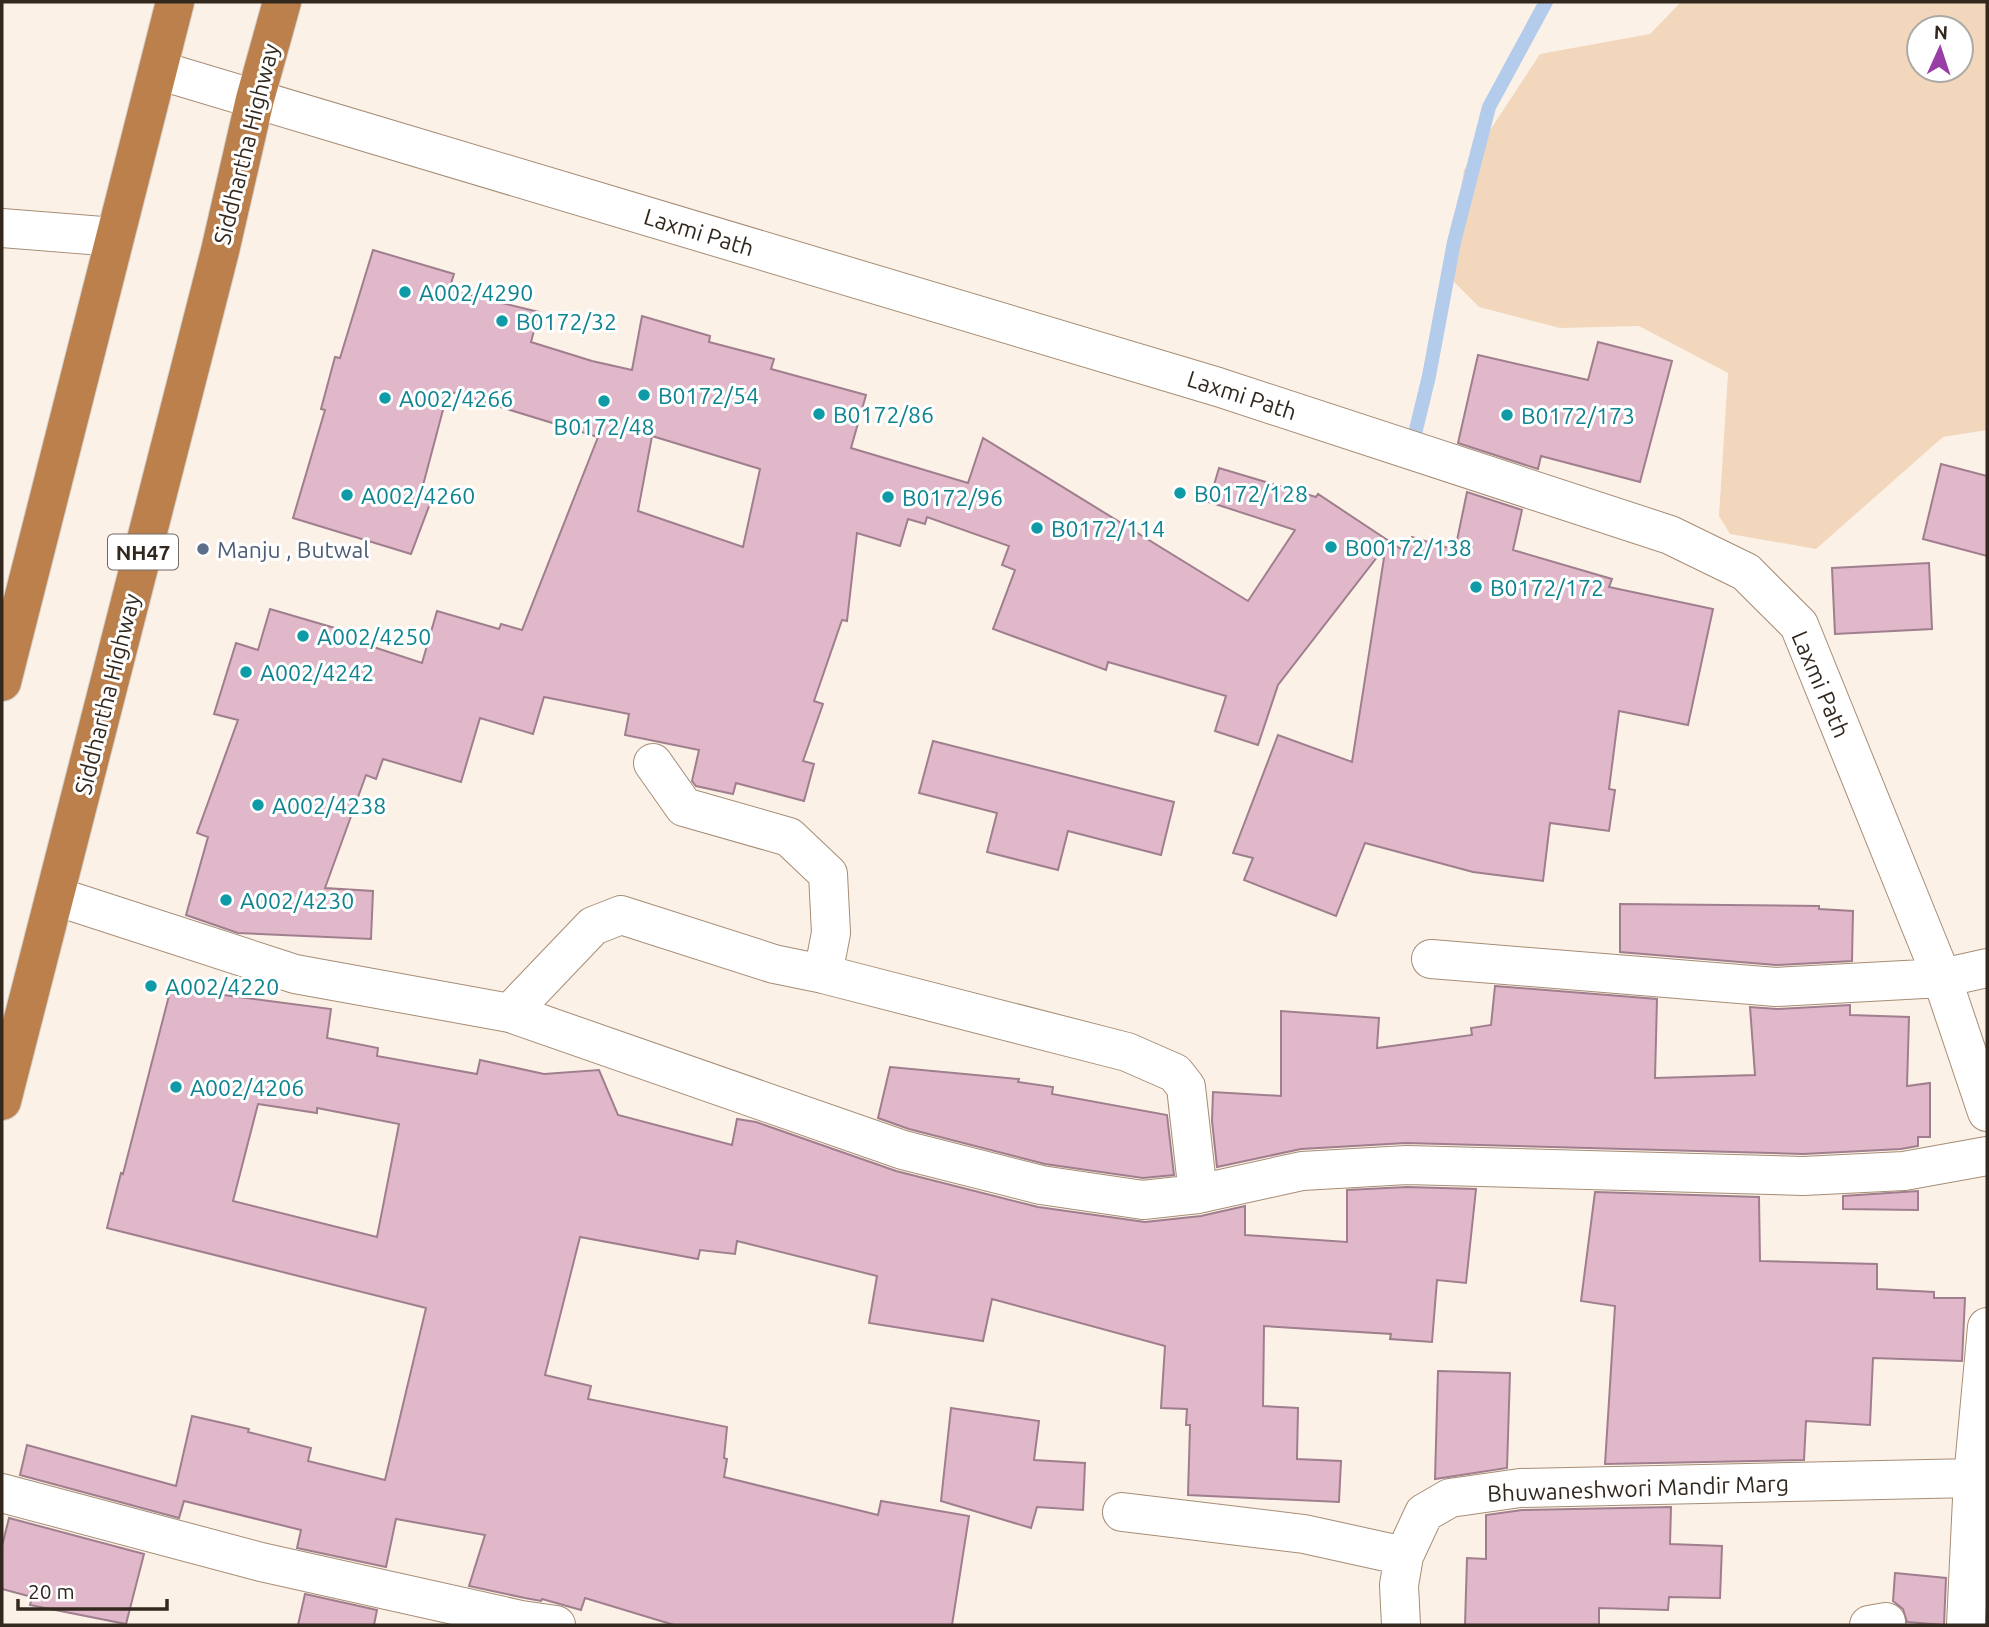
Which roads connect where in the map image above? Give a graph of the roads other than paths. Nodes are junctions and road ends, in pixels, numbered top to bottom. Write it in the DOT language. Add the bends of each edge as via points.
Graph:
graph roads {
  1 [pos="175,2"];
  2 [pos="282,2"];
  3 [pos="158,70"];
  4 [pos="255,99"];
  5 [pos="2,229"];
  6 [pos="115,237"];
  7 [pos="2,682"];
  8 [pos="653,763"];
  9 [pos="55,896"];
  10 [pos="1431,959"];
  11 [pos="1987,968"];
  12 [pos="823,974"];
  13 [pos="1941,978"];
  14 [pos="510,1013"];
  15 [pos="2,1101"];
  16 [pos="1987,1112"];
  17 [pos="1987,1156"];
  18 [pos="1198,1194"];
  19 [pos="1987,1327"];
  20 [pos="1973,1478"];
  21 [pos="2,1493"];
  22 [pos="1122,1512"];
  23 [pos="1404,1556"];
  24 [pos="556,1625"];
  25 [pos="1401,1625"];
  26 [pos="1966,1625"];
  1 -- 3 [label="highway"];
  2 -- 4 [label="highway, Siddhartha Highway / NH47"];
  3 -- 4 [label="street, Laxmi Path"];
  3 -- 6 [label="highway"];
  4 -- 9 [label="highway, Siddhartha Highway / NH47"];
  4 -- 13 [label="street, Laxmi Path" via="1218,387 1670,535 1745,572 1798,625"];
  5 -- 6 [label="street"];
  6 -- 7 [label="highway"];
  8 -- 12 [label="street" via="684,807 789,837 828,874 831,933"];
  9 -- 14 [label="street" via="295,974"];
  9 -- 15 [label="highway, Siddhartha Highway / NH47"];
  10 -- 13 [label="street" via="1776,987"];
  11 -- 13 [label="street"];
  12 -- 14 [label="street" via="775,964 621,915 593,926"];
  12 -- 18 [label="street" via="1127,1052 1175,1073 1186,1087"];
  13 -- 16 [label="street, Laxmi Path"];
  14 -- 18 [label="street" via="915,1153 1041,1185 1143,1200"];
  17 -- 18 [label="street" via="1903,1171 1803,1176 1407,1165 1302,1171"];
  19 -- 20 [label="street"];
  20 -- 23 [label="street, Bhuwaneshwori Mandir Marg" via="1520,1488 1450,1498 1424,1513"];
  20 -- 26 [label="street"];
  21 -- 24 [label="street" via="261,1562"];
  22 -- 23 [label="street" via="1304,1534"];
  23 -- 25 [label="street, Bhuwaneshwori Mandir Marg" via="1399,1586"];
}
